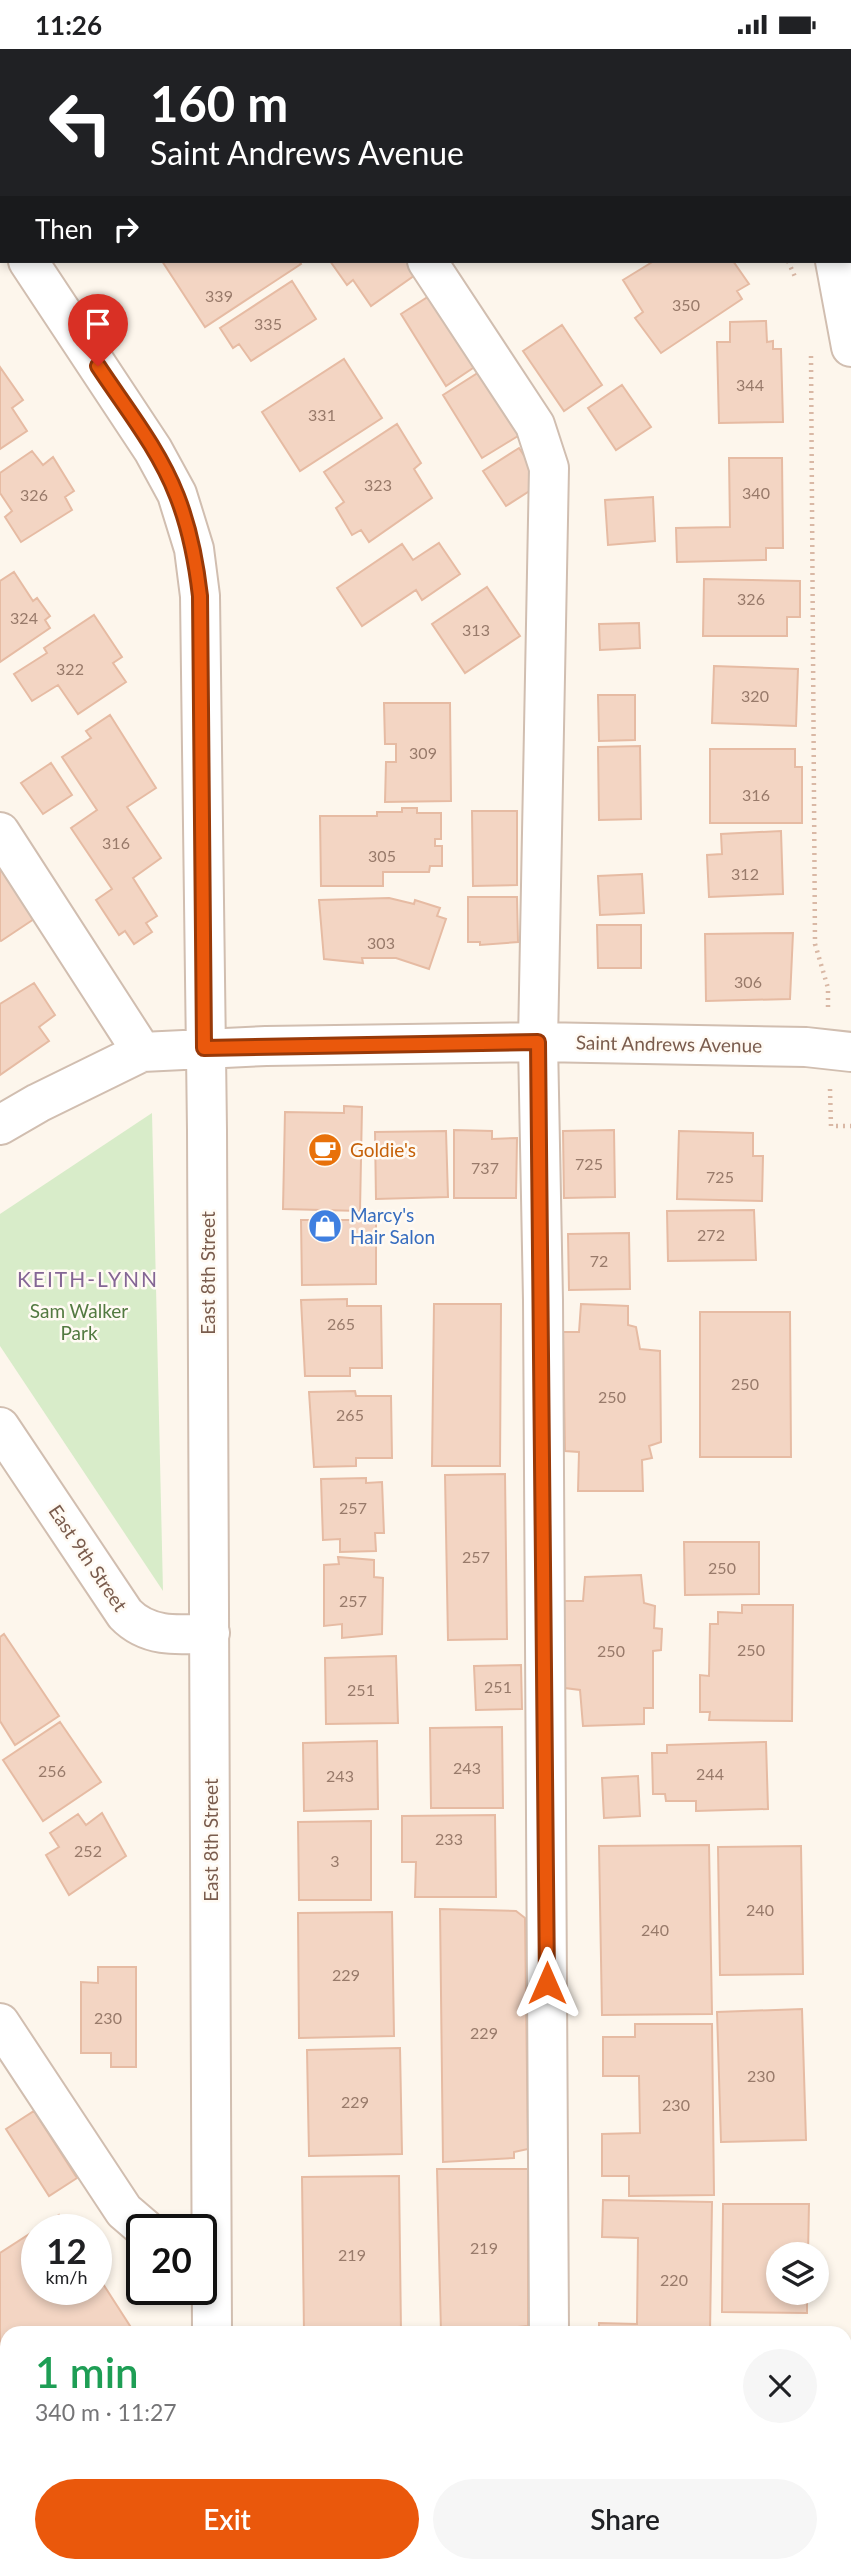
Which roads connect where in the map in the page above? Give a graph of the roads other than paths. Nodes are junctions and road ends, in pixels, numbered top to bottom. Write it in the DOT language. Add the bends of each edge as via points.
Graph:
graph roads {
  1 [pos="29,263"];
  2 [pos="428,263"];
  3 [pos="835,263"];
  4 [pos="851,347"];
  5 [pos="0,832"];
  6 [pos="538,1042"];
  7 [pos="204,1048"];
  8 [pos="142,1052"];
  9 [pos="840,1065"];
  10 [pos="0,1125"];
  11 [pos="0,1427"];
  12 [pos="210,1633"];
  13 [pos="0,2023"];
  14 [pos="128,2214"];
  15 [pos="207,2214"];
  16 [pos="210,2305"];
  17 [pos="212,2326"];
  18 [pos="549,2326"];
  1 -- 7 [label="street, East 8th Street" via="153,450 177,494 194,549 200,596"];
  2 -- 6 [label="street" via="535,425 549,468"];
  3 -- 4 [label="street"];
  5 -- 8 [label="street"];
  6 -- 7 [label="street, Saint Andrews Avenue"];
  6 -- 9 [label="street, Saint Andrews Avenue" via="806,1047"];
  6 -- 18 [label="street"];
  7 -- 8 [label="street, Saint Andrews Avenue"];
  7 -- 12 [label="street, East 8th Street"];
  8 -- 10 [label="street, Saint Andrews Avenue"];
  11 -- 12 [label="street, East 9th Street" via="136,1625 174,1635"];
  12 -- 15 [label="street, East 8th Street"];
  13 -- 14 [label="street"];
  16 -- 17 [label="street, East 8th Street"];
}
